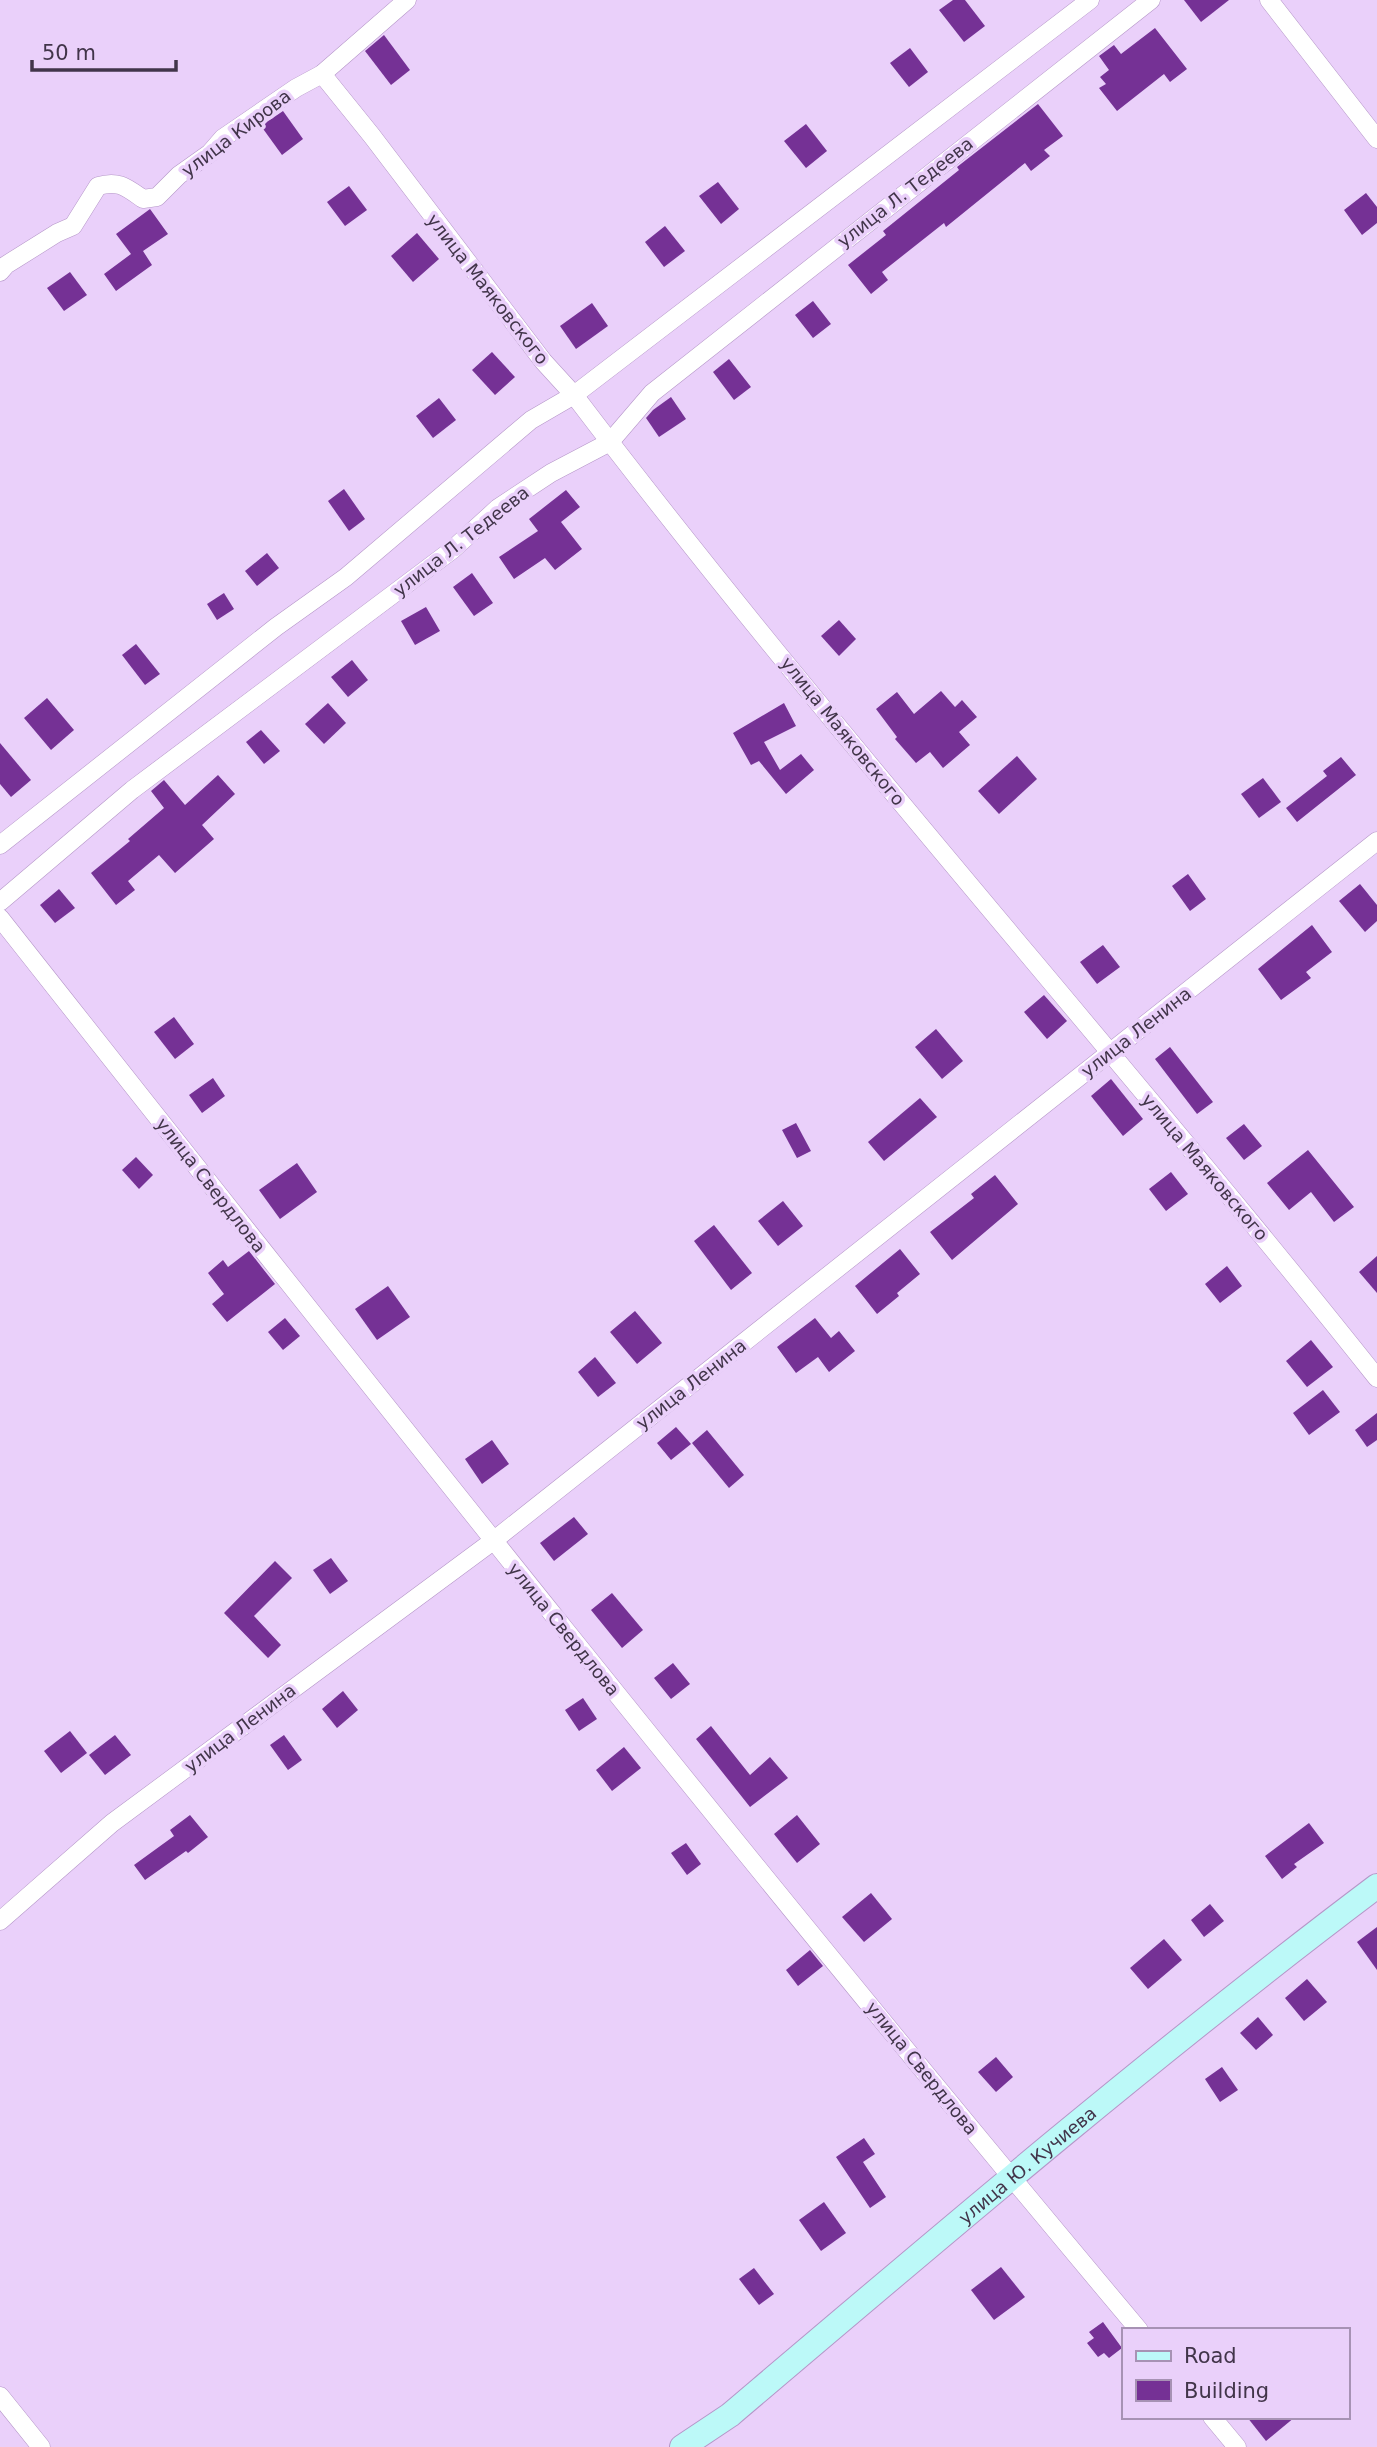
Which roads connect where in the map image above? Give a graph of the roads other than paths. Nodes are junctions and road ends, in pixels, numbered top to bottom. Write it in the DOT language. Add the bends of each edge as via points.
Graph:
graph roads {
  1 [pos="407,0"];
  2 [pos="1090,0"];
  3 [pos="1151,0"];
  4 [pos="1269,0"];
  5 [pos="322,75"];
  6 [pos="1377,139"];
  7 [pos="0,272"];
  8 [pos="574,395"];
  9 [pos="610,442"];
  10 [pos="1377,841"];
  11 [pos="0,845"];
  12 [pos="0,902"];
  13 [pos="0,918"];
  14 [pos="1109,1053"];
  15 [pos="1377,1378"];
  16 [pos="492,1541"];
  17 [pos="1377,1886"];
  18 [pos="0,1921"];
  19 [pos="1010,2177"];
  20 [pos="1137,2328"];
  21 [pos="0,2396"];
  22 [pos="1214,2419"];
  23 [pos="41,2447"];
  24 [pos="682,2447"];
  25 [pos="1237,2447"];
  1 -- 5 [label="street, улица Кирова"];
  2 -- 8 [label="street"];
  3 -- 9 [label="street, улица Л. Тедеева" via="652,393"];
  4 -- 6 [label="street"];
  5 -- 7 [label="street, улица Кирова" via="223,138 157,197 143,199 112,182 98,186 73,226"];
  5 -- 8 [label="street, улица Маяковского" via="542,361"];
  8 -- 9 [label="street, улица Маяковского"];
  8 -- 11 [label="street" via="531,420 346,577 276,626"];
  9 -- 12 [label="street, улица Л. Тедеева" via="498,508 452,550 132,790"];
  9 -- 14 [label="street, улица Маяковского"];
  10 -- 14 [label="street, улица Ленина"];
  13 -- 16 [label="street, улица Свердлова"];
  14 -- 15 [label="street, улица Маяковского"];
  14 -- 16 [label="street, улица Ленина"];
  16 -- 18 [label="street, улица Ленина" via="112,1823"];
  16 -- 19 [label="street, улица Свердлова"];
  17 -- 19 [label="street, улица Ю. Кучиева"];
  19 -- 20 [label="street, улица Свердлова"];
  19 -- 24 [label="street, улица Ю. Кучиева" via="730,2415"];
  21 -- 23 [label="street"];
  22 -- 25 [label="street"];
}
